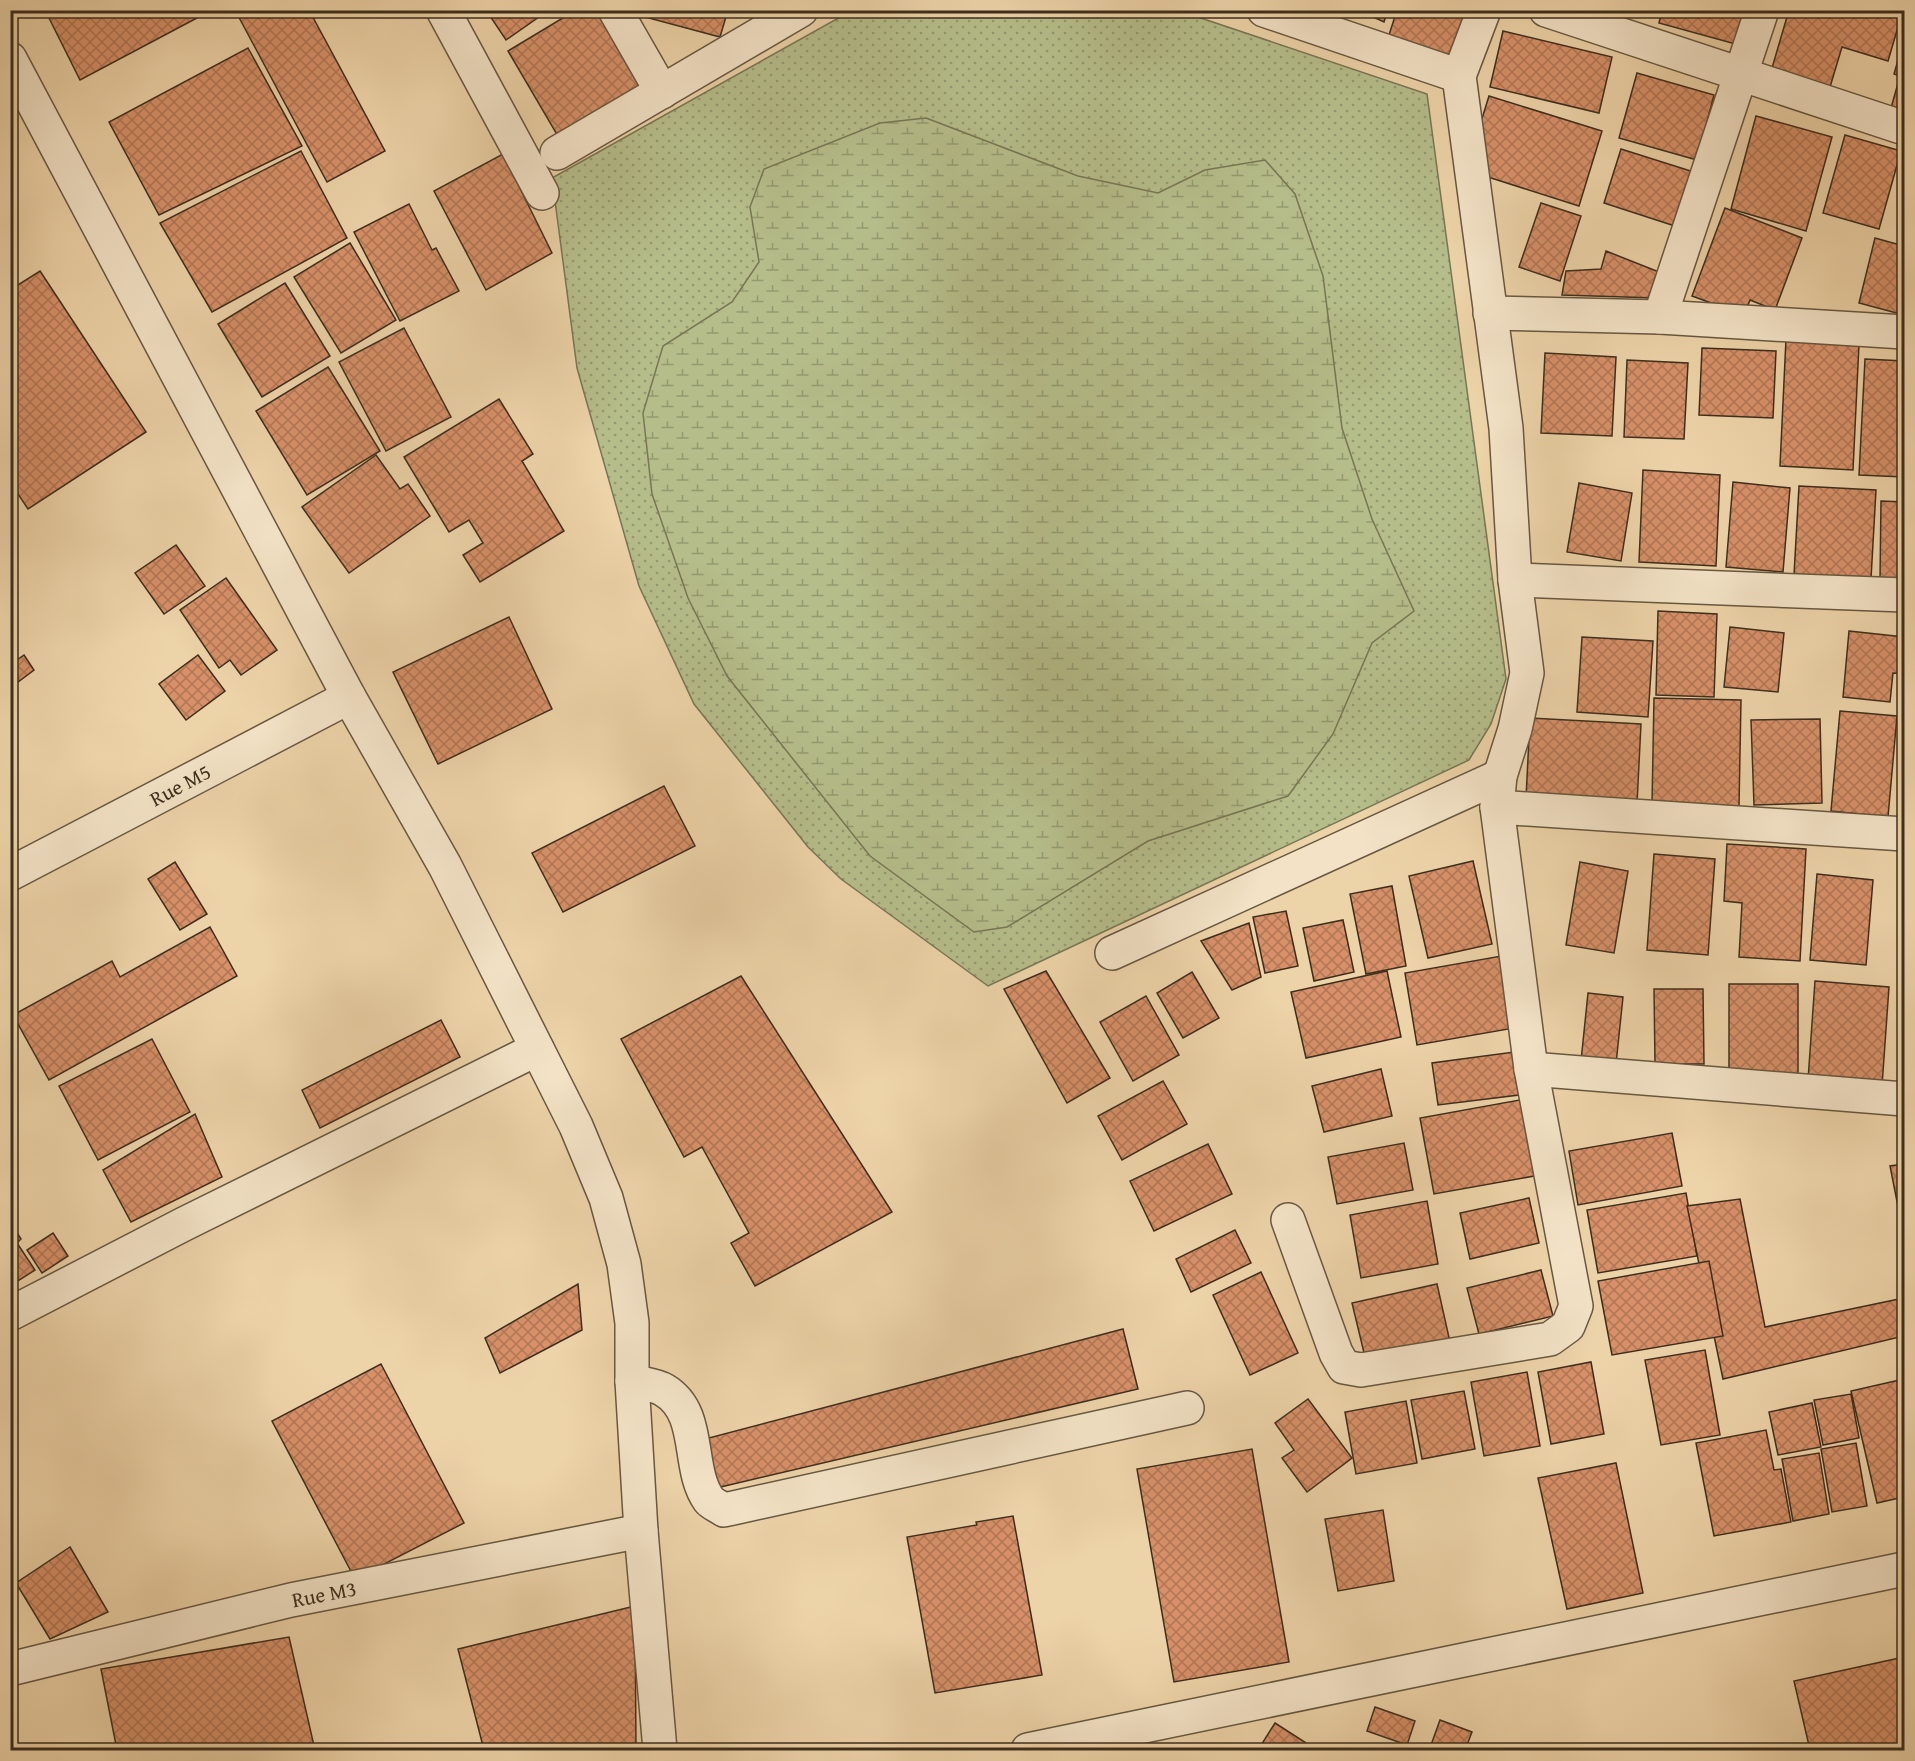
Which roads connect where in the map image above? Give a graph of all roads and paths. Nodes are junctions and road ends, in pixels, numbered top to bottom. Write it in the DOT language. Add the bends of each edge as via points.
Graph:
graph roads {
  1 [pos="443,10"];
  2 [pos="615,10"];
  3 [pos="801,10"];
  4 [pos="1264,10"];
  5 [pos="1484,10"];
  6 [pos="1545,10"];
  7 [pos="1762,10"];
  8 [pos="10,59"];
  9 [pos="1742,75"];
  10 [pos="1459,76"];
  11 [pos="662,92"];
  12 [pos="1905,128"];
  13 [pos="557,153"];
  14 [pos="542,193"];
  15 [pos="1490,313"];
  16 [pos="1660,317"];
  17 [pos="1905,332"];
  18 [pos="1515,580"];
  19 [pos="1905,595"];
  20 [pos="349,697"];
  21 [pos="1498,791"];
  22 [pos="1905,834"];
  23 [pos="10,874"];
  24 [pos="1112,953"];
  25 [pos="537,1049"];
  26 [pos="1531,1069"];
  27 [pos="1905,1099"];
  28 [pos="1288,1220"];
  29 [pos="10,1314"];
  30 [pos="632,1381"];
  31 [pos="1187,1408"];
  32 [pos="641,1532"];
  33 [pos="1905,1569"];
  34 [pos="10,1669"];
  35 [pos="660,1750"];
  36 [pos="1028,1750"];
  1 -- 14 [label="street"];
  2 -- 11 [label="street"];
  3 -- 11 [label="street"];
  4 -- 10 [label="street"];
  5 -- 10 [label="street"];
  6 -- 9 [label="street"];
  7 -- 9 [label="street"];
  8 -- 20 [label="street"];
  9 -- 12 [label="street"];
  9 -- 16 [label="street"];
  10 -- 15 [label="street"];
  11 -- 13 [label="street"];
  15 -- 16 [label="street"];
  15 -- 18 [label="street" via="1506,428"];
  16 -- 17 [label="street"];
  18 -- 19 [label="street"];
  18 -- 21 [label="street" via="1527,673"];
  20 -- 23 [label="street, Rue M5"];
  20 -- 25 [label="street" via="445,866"];
  21 -- 22 [label="street"];
  21 -- 24 [label="street"];
  21 -- 26 [label="street"];
  25 -- 29 [label="street"];
  25 -- 30 [label="street" via="576,1126 609,1209 624,1264 632,1323"];
  26 -- 27 [label="street"];
  26 -- 28 [label="street" via="1576,1306 1568,1326 1550,1339 1361,1370 1344,1367"];
  30 -- 31 [label="street" via="664,1390 681,1406 700,1480 710,1501 724,1510"];
  30 -- 32 [label="street"];
  32 -- 34 [label="street, Rue M3" via="291,1600"];
  32 -- 35 [label="street"];
  33 -- 36 [label="street"];
}
